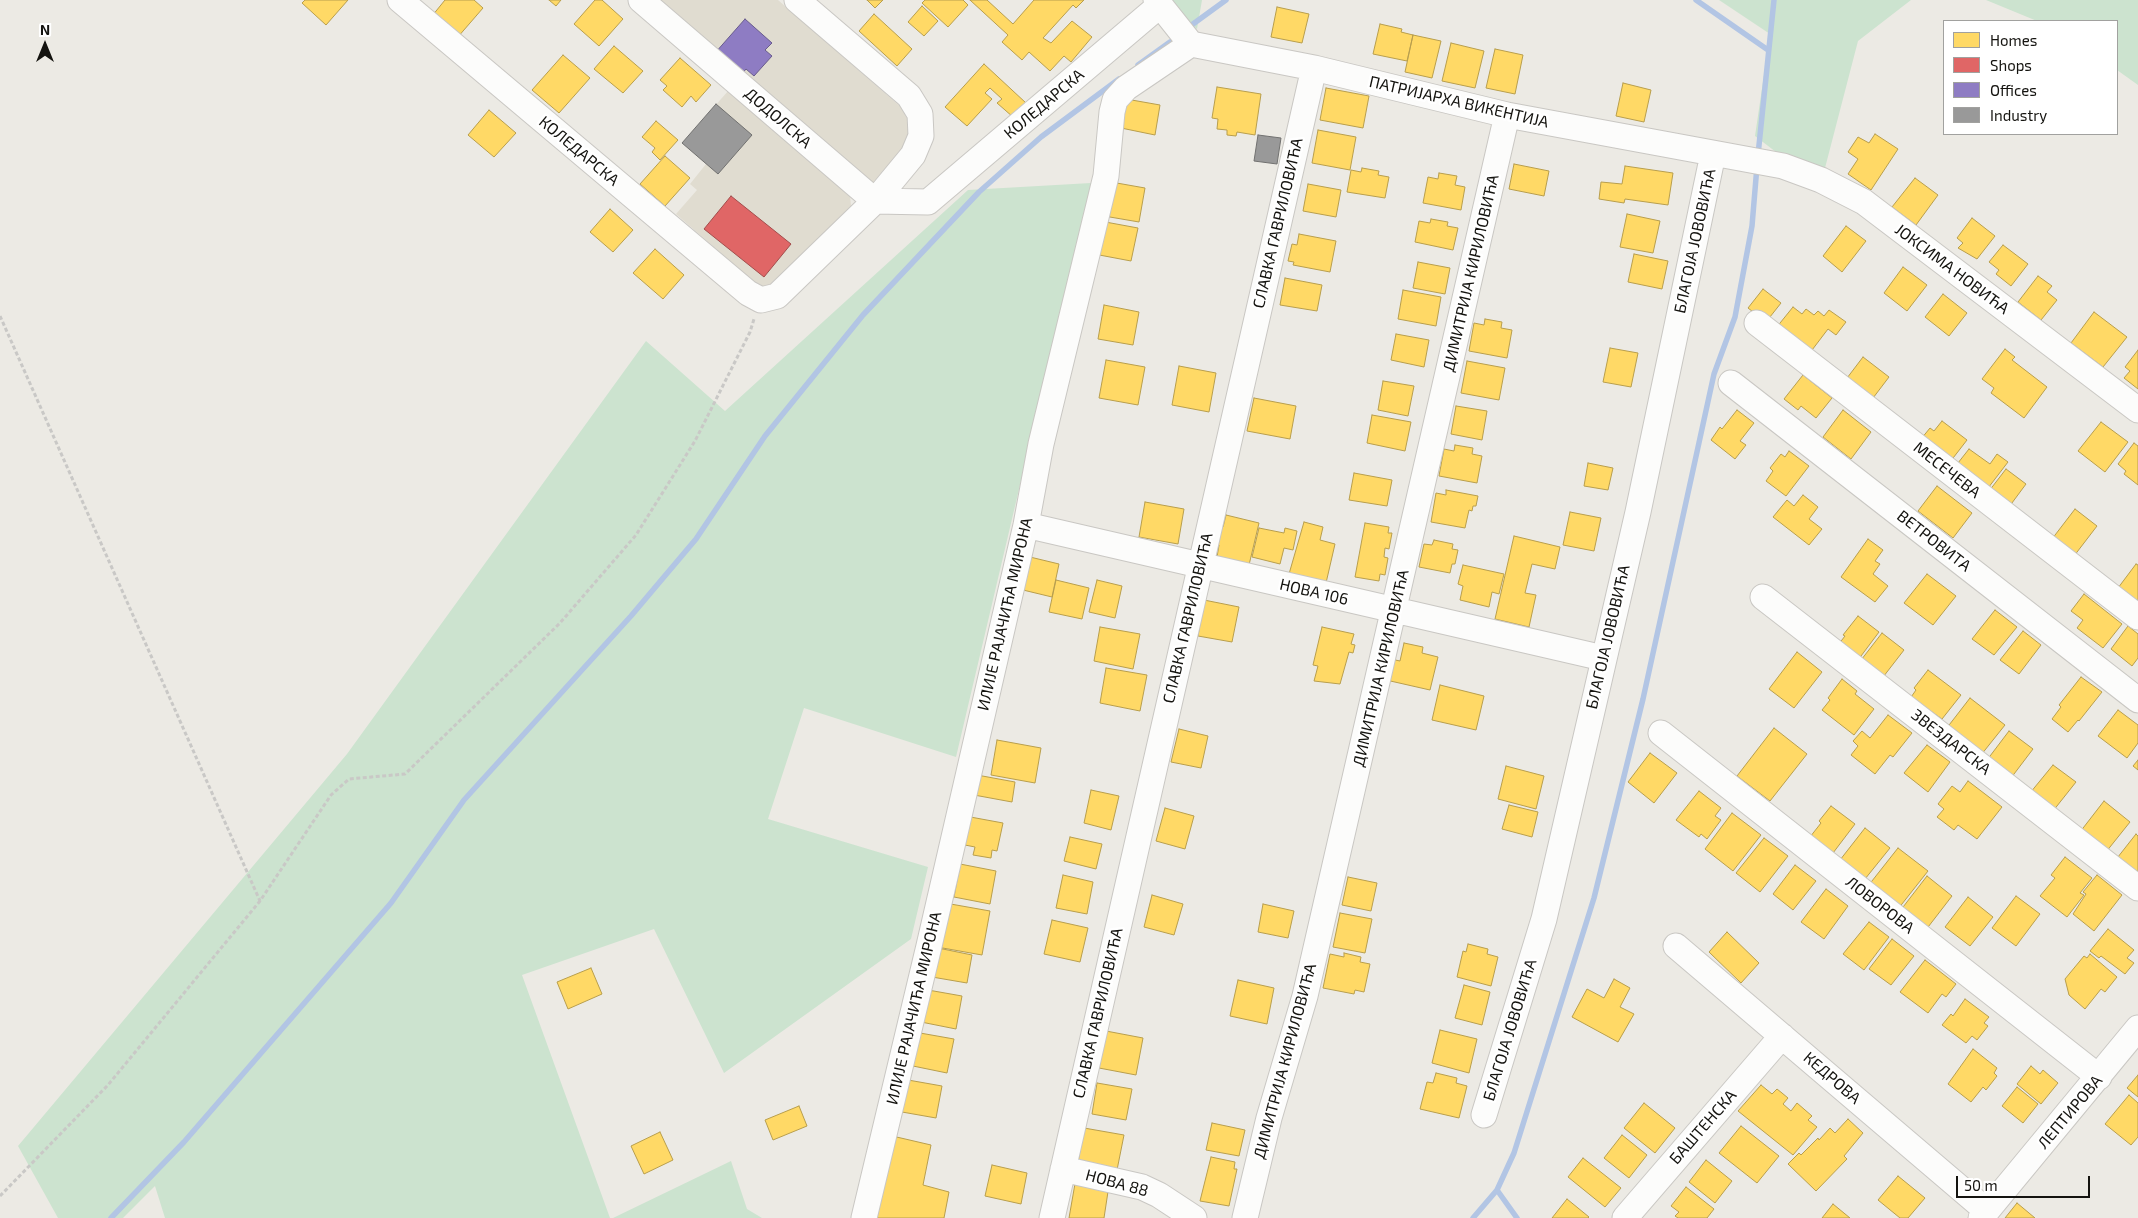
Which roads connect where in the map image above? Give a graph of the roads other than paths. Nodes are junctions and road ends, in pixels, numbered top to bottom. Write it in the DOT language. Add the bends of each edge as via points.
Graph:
graph roads {
  1 [pos="400,0"];
  2 [pos="641,0"];
  3 [pos="797,0"];
  4 [pos="1157,3"];
  5 [pos="1184,36"];
  6 [pos="1314,68"];
  7 [pos="1507,115"];
  8 [pos="1713,154"];
  9 [pos="1758,161"];
  10 [pos="898,172"];
  11 [pos="876,201"];
  12 [pos="928,202"];
  13 [pos="1757,323"];
  14 [pos="1731,383"];
  15 [pos="2138,410"];
  16 [pos="1026,525"];
  17 [pos="1200,565"];
  18 [pos="1763,597"];
  19 [pos="1394,610"];
  20 [pos="2138,617"];
  21 [pos="1603,658"];
  22 [pos="2138,700"];
  23 [pos="1661,733"];
  24 [pos="2138,888"];
  25 [pos="1676,946"];
  26 [pos="2138,1028"];
  27 [pos="1782,1036"];
  28 [pos="2098,1077"];
  29 [pos="1484,1115"];
  30 [pos="1063,1169"];
  31 [pos="1984,1215"];
  32 [pos="864,1218"];
  33 [pos="1052,1218"];
  34 [pos="1194,1218"];
  35 [pos="1246,1218"];
  36 [pos="1624,1218"];
  1 -- 11 [label="street, КОЛЕДАРСКА" via="760,300 777,296"];
  2 -- 11 [label="street, ДОДОЛСКА"];
  3 -- 10 [label="street" via="909,96 920,114 921,136 913,155"];
  4 -- 5 [label="street"];
  4 -- 12 [label="street, КОЛЕДАРСКА"];
  5 -- 6 [label="street, ПАТРИЈАРХА ВИКЕНТИЈА"];
  5 -- 16 [label="street, ИЛИЈЕ РАЈАЧИЋА МИРОНА" via="1115,100 1106,176 1041,444"];
  6 -- 7 [label="street, ПАТРИЈАРХА ВИКЕНТИЈА"];
  6 -- 17 [label="street, СЛАВКА ГАВРИЛОВИЋА"];
  7 -- 8 [label="street, ПАТРИЈАРХА ВИКЕНТИЈА"];
  7 -- 19 [label="street, ДИМИТРИЈА КИРИЛОВИЋА"];
  8 -- 9 [label="street, ПАТРИЈАРХА ВИКЕНТИЈА"];
  8 -- 21 [label="street, БЛАГОЈА ЈОВОВИЋА" via="1638,512"];
  9 -- 15 [label="street, ЈОКСИМА НОВИЋА" via="1821,180 1864,202"];
  10 -- 11 [label="street"];
  10 -- 12 [label="street" via="904,186"];
  11 -- 12 [label="street"];
  13 -- 20 [label="street, МЕСЕЧЕВА"];
  14 -- 22 [label="street, ВЕТРОВИТА"];
  16 -- 17 [label="street, НОВА 106"];
  16 -- 32 [label="street, ИЛИЈЕ РАЈАЧИЋА МИРОНА"];
  17 -- 19 [label="street, НОВА 106"];
  17 -- 30 [label="street, СЛАВКА ГАВРИЛОВИЋА"];
  18 -- 24 [label="street, ЗВЕЗДАРСКА"];
  19 -- 21 [label="street, НОВА 106"];
  19 -- 35 [label="street, ДИМИТРИЈА КИРИЛОВИЋА" via="1305,996 1269,1118"];
  21 -- 29 [label="street, БЛАГОЈА ЈОВОВИЋА" via="1544,919"];
  23 -- 28 [label="street, ЛОВОРОВА"];
  25 -- 27 [label="street, КЕДРОВА"];
  26 -- 28 [label="street, ЛЕПТИРОВА"];
  27 -- 31 [label="street, КЕДРОВА"];
  27 -- 36 [label="street, БАШТЕНСКА"];
  28 -- 31 [label="street, ЛЕПТИРОВА"];
  30 -- 33 [label="street, СЛАВКА ГАВРИЛОВИЋА"];
  30 -- 34 [label="street, НОВА 88" via="1142,1187"];
}
